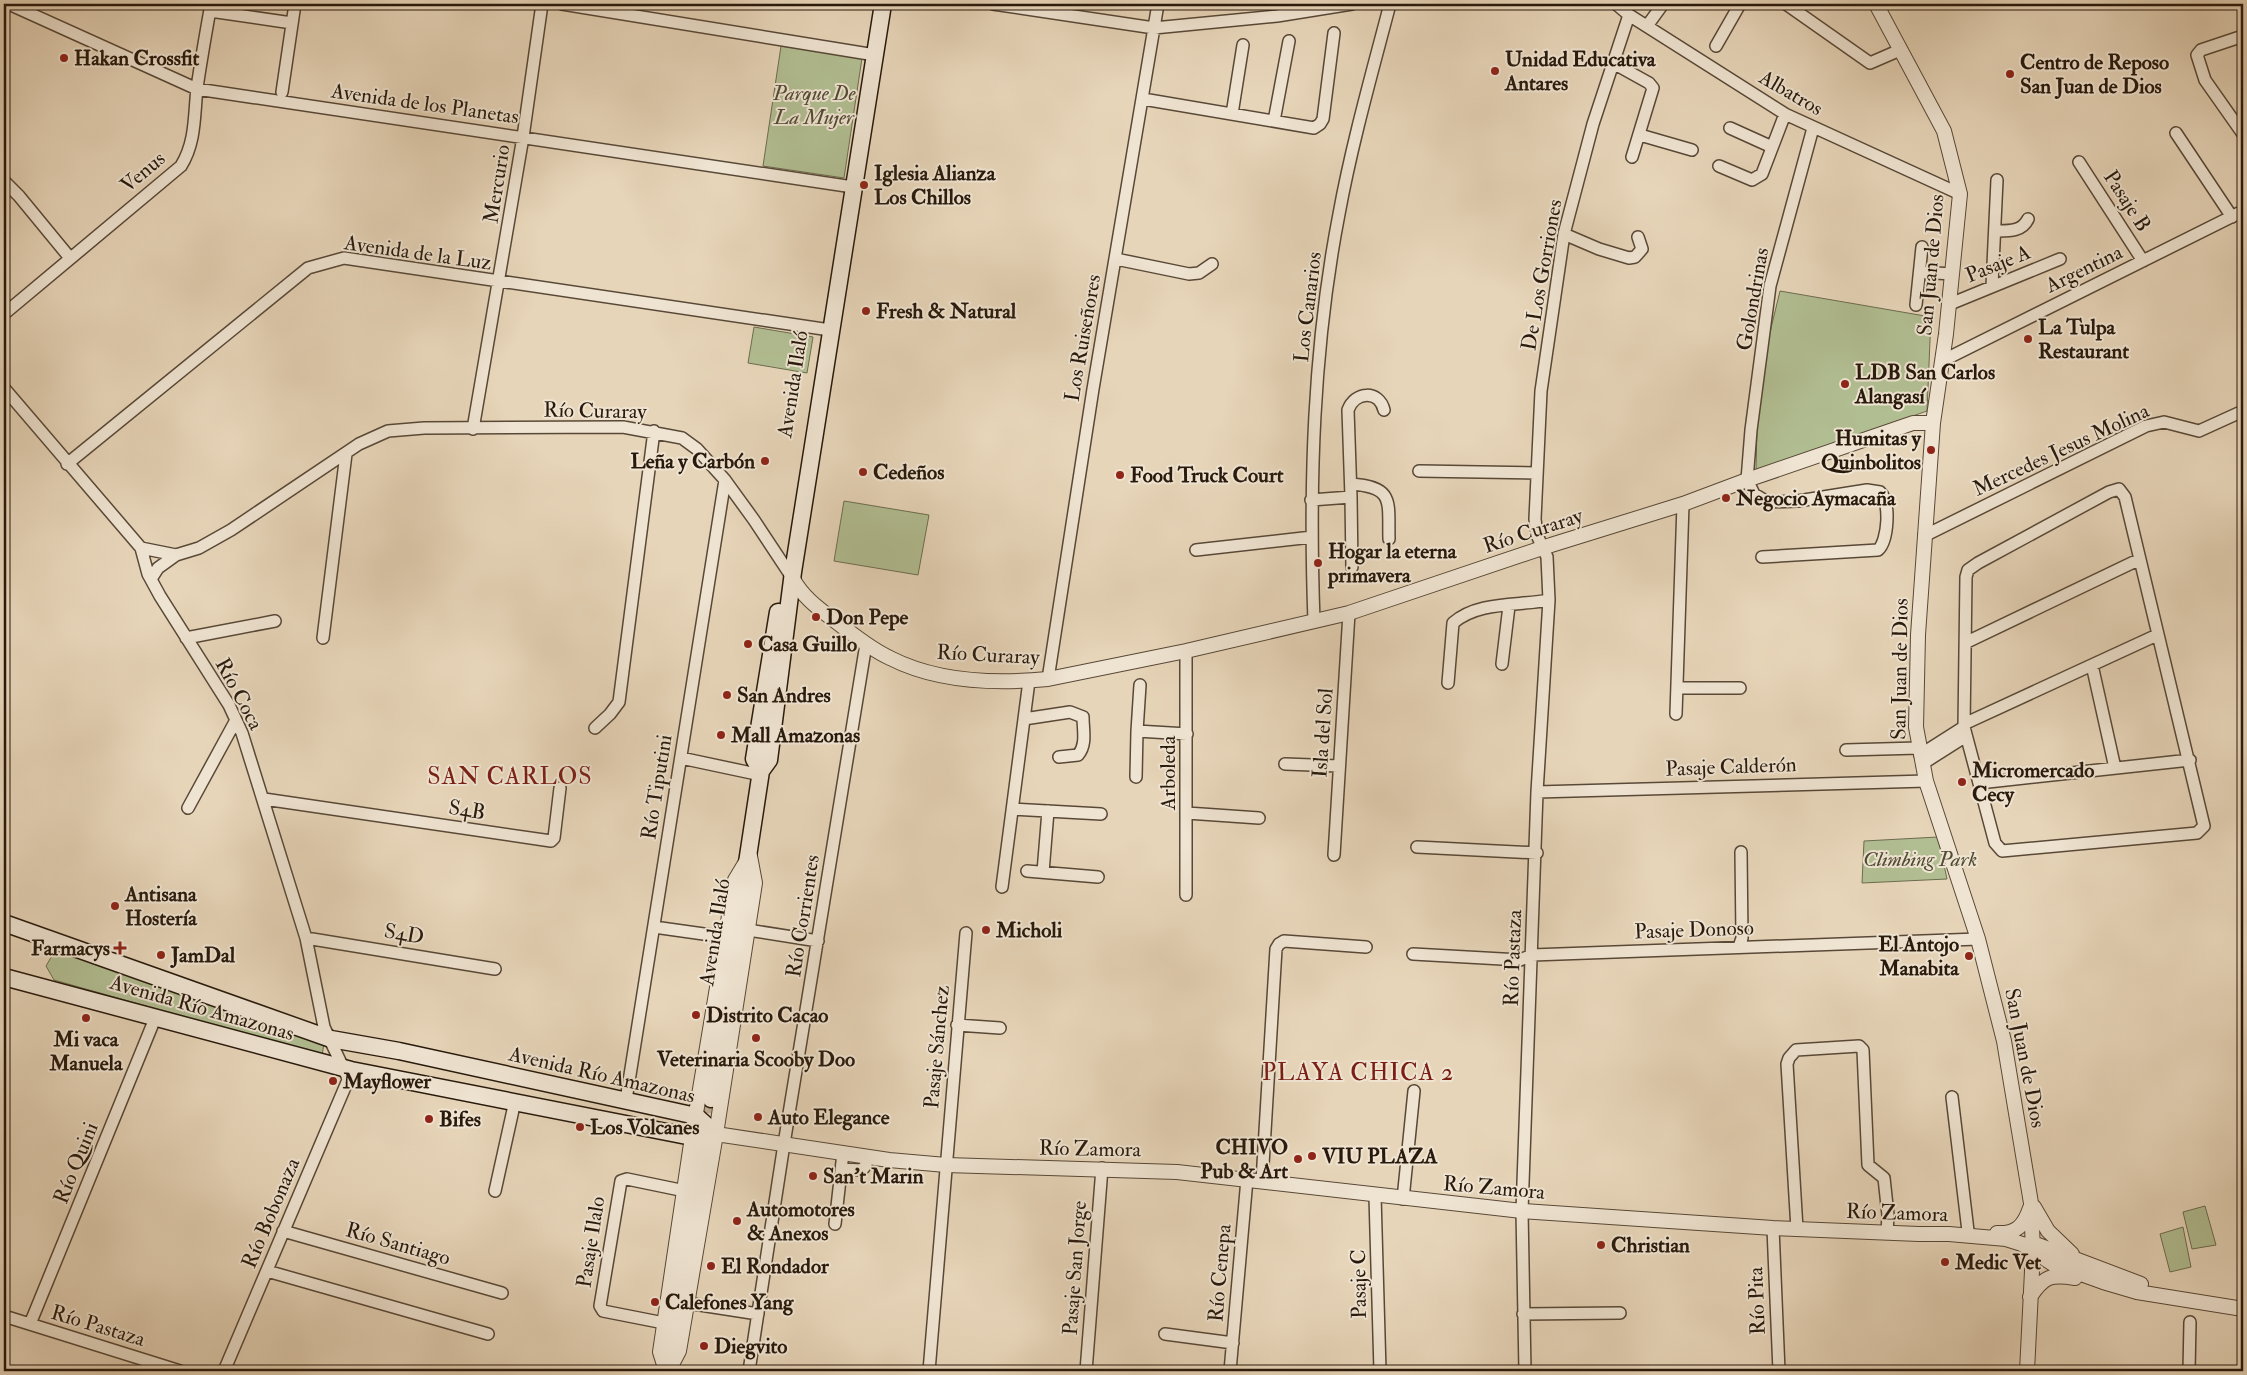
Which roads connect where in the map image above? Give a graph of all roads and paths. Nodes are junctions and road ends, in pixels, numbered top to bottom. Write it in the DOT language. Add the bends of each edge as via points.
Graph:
graph roads {
  1 [pos="9,4"];
  2 [pos="295,4"];
  3 [pos="542,4"];
  4 [pos="562,4"];
  5 [pos="878,4"];
  6 [pos="883,4"];
  7 [pos="993,4"];
  8 [pos="1158,4"];
  9 [pos="1352,4"];
  10 [pos="1390,4"];
  11 [pos="1616,4"];
  12 [pos="1661,4"];
  13 [pos="1740,4"];
  14 [pos="1786,4"];
  15 [pos="1876,4"];
  16 [pos="210,7"];
  17 [pos="1629,15"];
  18 [pos="292,23"];
  19 [pos="1647,26"];
  20 [pos="1154,28"];
  21 [pos="1334,34"];
  22 [pos="2243,36"];
  23 [pos="1289,41"];
  24 [pos="1243,45"];
  25 [pos="1716,46"];
  26 [pos="1900,50"];
  27 [pos="872,54"];
  28 [pos="1613,63"];
  29 [pos="197,89"];
  30 [pos="282,92"];
  31 [pos="1143,99"];
  32 [pos="1232,114"];
  33 [pos="1785,114"];
  34 [pos="1274,121"];
  35 [pos="1730,128"];
  36 [pos="1813,128"];
  37 [pos="2176,133"];
  38 [pos="2243,134"];
  39 [pos="1640,135"];
  40 [pos="523,137"];
  41 [pos="1772,147"];
  42 [pos="1692,150"];
  43 [pos="1632,157"];
  44 [pos="2079,162"];
  45 [pos="1719,166"];
  46 [pos="1997,180"];
  47 [pos="4,181"];
  48 [pos="850,187"];
  49 [pos="1960,194"];
  50 [pos="2243,212"];
  51 [pos="2232,217"];
  52 [pos="2028,219"];
  53 [pos="1996,231"];
  54 [pos="1564,234"];
  55 [pos="1638,237"];
  56 [pos="1922,247"];
  57 [pos="70,258"];
  58 [pos="1116,259"];
  59 [pos="2060,259"];
  60 [pos="2143,261"];
  61 [pos="1212,264"];
  62 [pos="1920,272"];
  63 [pos="1952,274"];
  64 [pos="499,282"];
  65 [pos="1992,286"];
  66 [pos="1950,304"];
  67 [pos="1916,305"];
  68 [pos="4,314"];
  69 [pos="827,329"];
  70 [pos="1942,361"];
  71 [pos="4,388"];
  72 [pos="1384,410"];
  73 [pos="2243,411"];
  74 [pos="1933,423"];
  75 [pos="473,429"];
  76 [pos="654,431"];
  77 [pos="346,454"];
  78 [pos="67,464"];
  79 [pos="1420,471"];
  80 [pos="1537,473"];
  81 [pos="725,480"];
  82 [pos="1747,480"];
  83 [pos="1351,484"];
  84 [pos="1351,497"];
  85 [pos="1311,500"];
  86 [pos="1683,504"];
  87 [pos="1924,536"];
  88 [pos="1312,537"];
  89 [pos="1389,539"];
  90 [pos="141,548"];
  91 [pos="1542,548"];
  92 [pos="1196,550"];
  93 [pos="176,555"];
  94 [pos="1762,557"];
  95 [pos="2138,560"];
  96 [pos="1352,567"];
  97 [pos="789,572"];
  98 [pos="151,579"];
  99 [pos="1549,600"];
  100 [pos="1509,606"];
  101 [pos="1349,612"];
  102 [pos="275,621"];
  103 [pos="1314,621"];
  104 [pos="2157,635"];
  105 [pos="186,638"];
  106 [pos="323,638"];
  107 [pos="1967,642"];
  108 [pos="866,644"];
  109 [pos="1186,651"];
  110 [pos="1502,664"];
  111 [pos="2092,665"];
  112 [pos="1048,678"];
  113 [pos="1029,680"];
  114 [pos="1448,683"];
  115 [pos="1140,685"];
  116 [pos="1677,688"];
  117 [pos="1740,688"];
  118 [pos="1676,714"];
  119 [pos="1024,719"];
  120 [pos="236,720"];
  121 [pos="595,728"];
  122 [pos="1965,729"];
  123 [pos="1138,731"];
  124 [pos="1187,734"];
  125 [pos="1846,750"];
  126 [pos="1920,756"];
  127 [pos="1058,757"];
  128 [pos="681,758"];
  129 [pos="2190,760"];
  130 [pos="1285,764"];
  131 [pos="1340,766"];
  132 [pos="2115,768"];
  133 [pos="761,773"];
  134 [pos="1136,777"];
  135 [pos="1926,781"];
  136 [pos="1979,783"];
  137 [pos="560,788"];
  138 [pos="1537,792"];
  139 [pos="264,799"];
  140 [pos="188,808"];
  141 [pos="1013,809"];
  142 [pos="1048,811"];
  143 [pos="1187,813"];
  144 [pos="1101,814"];
  145 [pos="1259,818"];
  146 [pos="1417,847"];
  147 [pos="1741,852"];
  148 [pos="1537,853"];
  149 [pos="750,854"];
  150 [pos="1334,856"];
  151 [pos="1028,871"];
  152 [pos="1043,872"];
  153 [pos="1098,877"];
  154 [pos="1002,887"];
  155 [pos="1186,895"];
  156 [pos="4,923"];
  157 [pos="654,927"];
  158 [pos="748,930"];
  159 [pos="966,933"];
  160 [pos="724,937"];
  161 [pos="306,938"];
  162 [pos="1978,939"];
  163 [pos="818,941"];
  164 [pos="1366,947"];
  165 [pos="1739,947"];
  166 [pos="1413,954"];
  167 [pos="1532,955"];
  168 [pos="495,969"];
  169 [pos="4,976"];
  170 [pos="156,1016"];
  171 [pos="957,1025"];
  172 [pos="1000,1028"];
  173 [pos="331,1039"];
  174 [pos="343,1068"];
  175 [pos="1414,1091"];
  176 [pos="1952,1097"];
  177 [pos="626,1100"];
  178 [pos="712,1100"];
  179 [pos="515,1101"];
  180 [pos="696,1116"];
  181 [pos="716,1134"];
  182 [pos="698,1142"];
  183 [pos="784,1144"];
  184 [pos="844,1153"];
  185 [pos="867,1156"];
  186 [pos="946,1165"];
  187 [pos="1102,1168"];
  188 [pos="842,1169"];
  189 [pos="1254,1180"];
  190 [pos="495,1191"];
  191 [pos="685,1191"];
  192 [pos="1376,1196"];
  193 [pos="1403,1199"];
  194 [pos="2031,1203"];
  195 [pos="1522,1211"];
  196 [pos="835,1224"];
  197 [pos="1773,1228"];
  198 [pos="1797,1229"];
  199 [pos="283,1231"];
  200 [pos="1968,1231"];
  201 [pos="1887,1233"];
  202 [pos="1949,1234"];
  203 [pos="2006,1239"];
  204 [pos="2033,1247"];
  205 [pos="2094,1266"];
  206 [pos="2032,1268"];
  207 [pos="267,1271"];
  208 [pos="2103,1282"];
  209 [pos="502,1293"];
  210 [pos="2170,1296"];
  211 [pos="2030,1297"];
  212 [pos="687,1304"];
  213 [pos="2243,1309"];
  214 [pos="1620,1313"];
  215 [pos="758,1314"];
  216 [pos="1523,1314"];
  217 [pos="4,1316"];
  218 [pos="2190,1322"];
  219 [pos="664,1323"];
  220 [pos="30,1324"];
  221 [pos="488,1334"];
  222 [pos="1165,1334"];
  223 [pos="1233,1343"];
  224 [pos="180,1371"];
  225 [pos="224,1371"];
  226 [pos="667,1371"];
  227 [pos="749,1371"];
  228 [pos="929,1371"];
  229 [pos="1086,1371"];
  230 [pos="1230,1371"];
  231 [pos="1380,1371"];
  232 [pos="1525,1371"];
  233 [pos="1779,1371"];
  234 [pos="2027,1371"];
  235 [pos="2189,1371"];
  1 -- 29 [label="street, Avenida de los Planetas"];
  2 -- 18 [label="street"];
  3 -- 40 [label="street, Mercurio"];
  4 -- 27 [label="street"];
  5 -- 27 [label="main road, Avenida Ilaló"];
  6 -- 27 [label="main road, Avenida Ilaló"];
  7 -- 20 [label="street"];
  8 -- 20 [label="street, Los Ruiseñores"];
  9 -- 20 [label="street" via="1277,16"];
  10 -- 85 [label="street, Los Canarios" via="1338,214 1314,410"];
  11 -- 17 [label="street, Albatros"];
  12 -- 19 [label="street"];
  13 -- 25 [label="street"];
  14 -- 26 [label="street" via="1870,63"];
  15 -- 26 [label="street, San Juan de Dios"];
  16 -- 18 [label="street"];
  16 -- 29 [label="street, Venus"];
  17 -- 19 [label="street, Albatros"];
  17 -- 28 [label="street, De Los Gorriones"];
  18 -- 30 [label="street"];
  19 -- 33 [label="street, Albatros"];
  20 -- 31 [label="street, Los Ruiseñores"];
  21 -- 34 [label="street" via="1320,124 1314,128"];
  22 -- 38 [label="street" via="2201,50 2197,55 2205,80"];
  23 -- 34 [label="street"];
  24 -- 32 [label="street"];
  26 -- 49 [label="street, San Juan de Dios" via="1944,130"];
  27 -- 48 [label="main road, Avenida Ilaló"];
  28 -- 39 [label="street" via="1649,82 1653,88"];
  28 -- 54 [label="street, De Los Gorriones"];
  29 -- 40 [label="street, Avenida de los Planetas"];
  29 -- 57 [label="street, Venus" via="195,126 181,166"];
  31 -- 32 [label="street"];
  31 -- 58 [label="street, Los Ruiseñores"];
  32 -- 34 [label="street"];
  33 -- 36 [label="street, Albatros"];
  33 -- 41 [label="street"];
  35 -- 41 [label="street"];
  36 -- 49 [label="street, Albatros"];
  36 -- 82 [label="street, Golondrinas" via="1770,286"];
  37 -- 51 [label="street"];
  39 -- 42 [label="street"];
  39 -- 43 [label="street"];
  40 -- 48 [label="street, Avenida de los Planetas"];
  40 -- 64 [label="street, Mercurio"];
  41 -- 45 [label="street" via="1762,174 1752,180"];
  44 -- 60 [label="street, Pasaje B"];
  46 -- 53 [label="street"];
  47 -- 57 [label="street"];
  48 -- 69 [label="main road, Avenida Ilaló"];
  49 -- 63 [label="street, San Juan de Dios"];
  50 -- 51 [label="street, Argentina"];
  51 -- 60 [label="street, Argentina"];
  52 -- 53 [label="street" via="2018,229"];
  53 -- 65 [label="street"];
  54 -- 55 [label="street" via="1629,258 1635,257 1642,249"];
  54 -- 80 [label="street, De Los Gorriones" via="1541,390"];
  56 -- 62 [label="street"];
  57 -- 68 [label="street, Venus"];
  58 -- 61 [label="street" via="1189,274 1199,273"];
  58 -- 112 [label="street, Los Ruiseñores"];
  59 -- 65 [label="street, Pasaje A"];
  60 -- 70 [label="street, Argentina"];
  62 -- 63 [label="street"];
  62 -- 67 [label="street"];
  63 -- 66 [label="street, San Juan de Dios"];
  64 -- 69 [label="street, Avenida de la Luz"];
  64 -- 75 [label="street, Mercurio"];
  64 -- 78 [label="street, Avenida de la Luz" via="344,258 308,268"];
  65 -- 66 [label="street, Pasaje A"];
  66 -- 70 [label="street, San Juan de Dios"];
  69 -- 97 [label="main road, Avenida Ilaló"];
  70 -- 74 [label="street, San Juan de Dios"];
  71 -- 78 [label="street, Río Coca"];
  72 -- 83 [label="street" via="1376,398 1365,395 1351,401 1348,410"];
  73 -- 87 [label="street, Mercedes Jesus Molina" via="2199,431 2164,422 2146,426"];
  74 -- 82 [label="street, Río Curaray" via="1913,423"];
  74 -- 87 [label="street, San Juan de Dios"];
  75 -- 76 [label="street, Río Curaray" via="527,430 575,426"];
  75 -- 77 [label="street, Río Curaray" via="388,431"];
  76 -- 81 [label="street, Río Curaray" via="686,440"];
  76 -- 121 [label="street" via="619,702"];
  77 -- 93 [label="street, Río Curaray" via="231,530 200,548"];
  77 -- 106 [label="street"];
  78 -- 90 [label="street, Río Coca"];
  79 -- 80 [label="street"];
  80 -- 91 [label="street, De Los Gorriones" via="1535,519"];
  81 -- 97 [label="street, Río Curaray"];
  81 -- 128 [label="street, Río Tiputini"];
  82 -- 86 [label="street, Río Curaray"];
  82 -- 94 [label="street" via="1754,494 1767,502 1798,501 1867,490 1880,492 1885,499 1885,539 1878,550"];
  83 -- 84 [label="street"];
  83 -- 89 [label="street" via="1378,488 1384,493"];
  84 -- 85 [label="street"];
  84 -- 96 [label="street"];
  85 -- 88 [label="street, Los Canarios"];
  86 -- 91 [label="street, Río Curaray"];
  86 -- 116 [label="street"];
  87 -- 126 [label="street, San Juan de Dios" via="1916,727"];
  88 -- 92 [label="street"];
  88 -- 103 [label="street, Los Canarios"];
  90 -- 93 [label="street, Río Curaray"];
  90 -- 98 [label="street, Río Coca"];
  91 -- 99 [label="street, Río Pastaza" via="1547,557"];
  91 -- 101 [label="street, Río Curaray"];
  93 -- 98 [label="street" via="158,568"];
  95 -- 104 [label="street"];
  95 -- 107 [label="street"];
  95 -- 107 [label="street" via="2125,497 2119,489 2109,492 1968,570"];
  97 -- 108 [label="street, Río Curaray" via="800,591 813,604"];
  97 -- 133 [label="main road, Avenida Ilaló" via="769,760"];
  98 -- 105 [label="street, Río Coca"];
  99 -- 100 [label="street"];
  99 -- 138 [label="street, Río Pastaza"];
  100 -- 110 [label="street"];
  100 -- 114 [label="street" via="1476,610 1453,623"];
  101 -- 103 [label="street, Río Curaray"];
  101 -- 131 [label="street, Isla del Sol"];
  102 -- 105 [label="street"];
  103 -- 109 [label="street, Río Curaray"];
  104 -- 111 [label="street"];
  104 -- 129 [label="street"];
  105 -- 120 [label="street, Río Coca"];
  107 -- 122 [label="street"];
  108 -- 113 [label="street, Río Curaray" via="889,658 922,671 968,678"];
  108 -- 163 [label="street, Río Corrientes"];
  109 -- 112 [label="street, Río Curaray"];
  109 -- 124 [label="street, Arboleda"];
  111 -- 122 [label="street"];
  111 -- 132 [label="street"];
  112 -- 113 [label="street, Río Curaray"];
  113 -- 119 [label="street"];
  115 -- 123 [label="street"];
  116 -- 117 [label="street"];
  116 -- 118 [label="street"];
  119 -- 127 [label="street" via="1070,712 1083,717 1082,751 1078,755"];
  119 -- 141 [label="street"];
  120 -- 139 [label="street, Río Coca"];
  120 -- 140 [label="street"];
  122 -- 126 [label="street"];
  122 -- 136 [label="street"];
  123 -- 124 [label="street"];
  123 -- 134 [label="street"];
  124 -- 143 [label="street, Arboleda"];
  125 -- 126 [label="street"];
  126 -- 135 [label="street, San Juan de Dios"];
  128 -- 133 [label="street"];
  128 -- 157 [label="street, Río Tiputini"];
  129 -- 132 [label="street"];
  129 -- 136 [label="street" via="2204,826 2197,833 2002,851 1995,843"];
  130 -- 131 [label="street"];
  131 -- 150 [label="street, Isla del Sol"];
  132 -- 136 [label="street"];
  133 -- 149 [label="main road, Avenida Ilaló"];
  135 -- 138 [label="street, Pasaje Calderón"];
  135 -- 162 [label="street, San Juan de Dios"];
  137 -- 139 [label="street, S4B" via="554,838 550,841"];
  138 -- 148 [label="street, Río Pastaza"];
  139 -- 161 [label="street, Río Coca"];
  141 -- 142 [label="street"];
  141 -- 154 [label="street"];
  142 -- 144 [label="street"];
  142 -- 152 [label="street"];
  143 -- 145 [label="street"];
  143 -- 155 [label="street, Arboleda"];
  146 -- 148 [label="street"];
  147 -- 165 [label="street" via="1742,938"];
  148 -- 167 [label="street, Río Pastaza"];
  149 -- 158 [label="street" via="755,884"];
  149 -- 160 [label="street" via="735,880"];
  149 -- 178 [label="main road, Avenida Ilaló" via="734,941"];
  151 -- 152 [label="street"];
  152 -- 153 [label="street"];
  156 -- 173 [label="main road, Avenida Río Amazonas"];
  157 -- 160 [label="street"];
  157 -- 177 [label="street, Río Tiputini"];
  158 -- 163 [label="street"];
  158 -- 181 [label="street"];
  159 -- 171 [label="street, Pasaje Sánchez"];
  160 -- 180 [label="street"];
  161 -- 168 [label="street, S4D"];
  161 -- 173 [label="street, Río Coca" via="320,1015"];
  162 -- 165 [label="street, Pasaje Donoso"];
  162 -- 194 [label="street, San Juan de Dios" via="2004,1041"];
  163 -- 183 [label="street, Río Corrientes"];
  164 -- 189 [label="street, Río Cenepa" via="1284,941 1276,949"];
  165 -- 167 [label="street, Pasaje Donoso"];
  166 -- 167 [label="street, Pasaje Donoso" via="1520,960"];
  167 -- 195 [label="street, Río Pastaza"];
  169 -- 170 [label="main road, Avenida Río Amazonas"];
  170 -- 174 [label="main road, Avenida Río Amazonas"];
  170 -- 220 [label="street, Río Quini"];
  171 -- 172 [label="street"];
  171 -- 186 [label="street, Pasaje Sánchez"];
  173 -- 174 [label="street, Río Coca"];
  173 -- 177 [label="main road, Avenida Río Amazonas"];
  174 -- 179 [label="main road, Avenida Río Amazonas"];
  174 -- 199 [label="street, Río Bobonaza" via="348,1080"];
  175 -- 193 [label="street"];
  176 -- 200 [label="street"];
  177 -- 180 [label="main road, Avenida Río Amazonas"];
  179 -- 182 [label="main road, Avenida Río Amazonas"];
  179 -- 190 [label="street"];
  180 -- 181 [label="main road, Avenida Río Amazonas"];
  180 -- 182 [label="street"];
  181 -- 182 [label="main road, Avenida Río Amazonas"];
  181 -- 183 [label="street, Río Zamora"];
  181 -- 212 [label="street"];
  182 -- 191 [label="street"];
  182 -- 226 [label="main road"];
  183 -- 184 [label="street, Río Zamora"];
  183 -- 215 [label="street, Río Corrientes"];
  184 -- 185 [label="street, Río Zamora"];
  184 -- 188 [label="street"];
  185 -- 186 [label="street, Río Zamora"];
  185 -- 188 [label="street" via="862,1170"];
  186 -- 187 [label="street, Río Zamora"];
  186 -- 228 [label="street, Pasaje Sánchez"];
  187 -- 189 [label="street, Río Zamora"];
  187 -- 229 [label="street, Pasaje San Jorge"];
  188 -- 196 [label="street"];
  189 -- 192 [label="street, Río Zamora"];
  189 -- 223 [label="street, Río Cenepa"];
  191 -- 219 [label="street"];
  191 -- 219 [label="street, Pasaje Ilalo" via="627,1179 621,1181 601,1296 603,1311"];
  192 -- 193 [label="street, Río Zamora"];
  192 -- 231 [label="street, Pasaje C"];
  193 -- 195 [label="street, Río Zamora"];
  194 -- 200 [label="street" via="2026,1220 2012,1233"];
  194 -- 204 [label="street, San Juan de Dios"];
  194 -- 205 [label="street" via="2054,1238 2071,1253"];
  195 -- 197 [label="street, Río Zamora"];
  195 -- 216 [label="street, Río Pastaza"];
  197 -- 198 [label="street, Río Zamora"];
  197 -- 233 [label="street, Río Pita"];
  198 -- 201 [label="street, Río Zamora"];
  198 -- 201 [label="street" via="1789,1058 1796,1050 1859,1046 1863,1050 1868,1165 1884,1178"];
  199 -- 207 [label="street, Río Bobonaza"];
  199 -- 209 [label="street, Río Santiago"];
  200 -- 202 [label="street" via="1956,1230"];
  201 -- 202 [label="street, Río Zamora"];
  202 -- 203 [label="street, Río Zamora"];
  203 -- 204 [label="street, Río Zamora"];
  203 -- 206 [label="street" via="2023,1252"];
  204 -- 205 [label="street, Río Zamora"];
  204 -- 206 [label="street, San Juan de Dios"];
  204 -- 208 [label="street, Río Zamora" via="2054,1264"];
  205 -- 210 [label="street, Río Zamora"];
  206 -- 211 [label="street, San Juan de Dios"];
  207 -- 221 [label="street"];
  207 -- 225 [label="street, Río Bobonaza"];
  208 -- 210 [label="street, Río Zamora" via="2137,1292"];
  208 -- 211 [label="street" via="2059,1275 2049,1277"];
  210 -- 213 [label="street, Río Zamora"];
  211 -- 234 [label="street, San Juan de Dios"];
  212 -- 215 [label="street"];
  212 -- 226 [label="street" via="679,1351"];
  214 -- 216 [label="street"];
  215 -- 227 [label="street, Río Corrientes"];
  216 -- 232 [label="street, Río Pastaza"];
  217 -- 220 [label="street, Río Pastaza"];
  218 -- 235 [label="street"];
  219 -- 226 [label="street" via="660,1352"];
  220 -- 224 [label="street, Río Pastaza"];
  222 -- 223 [label="street"];
  223 -- 230 [label="street, Río Cenepa"];
}
